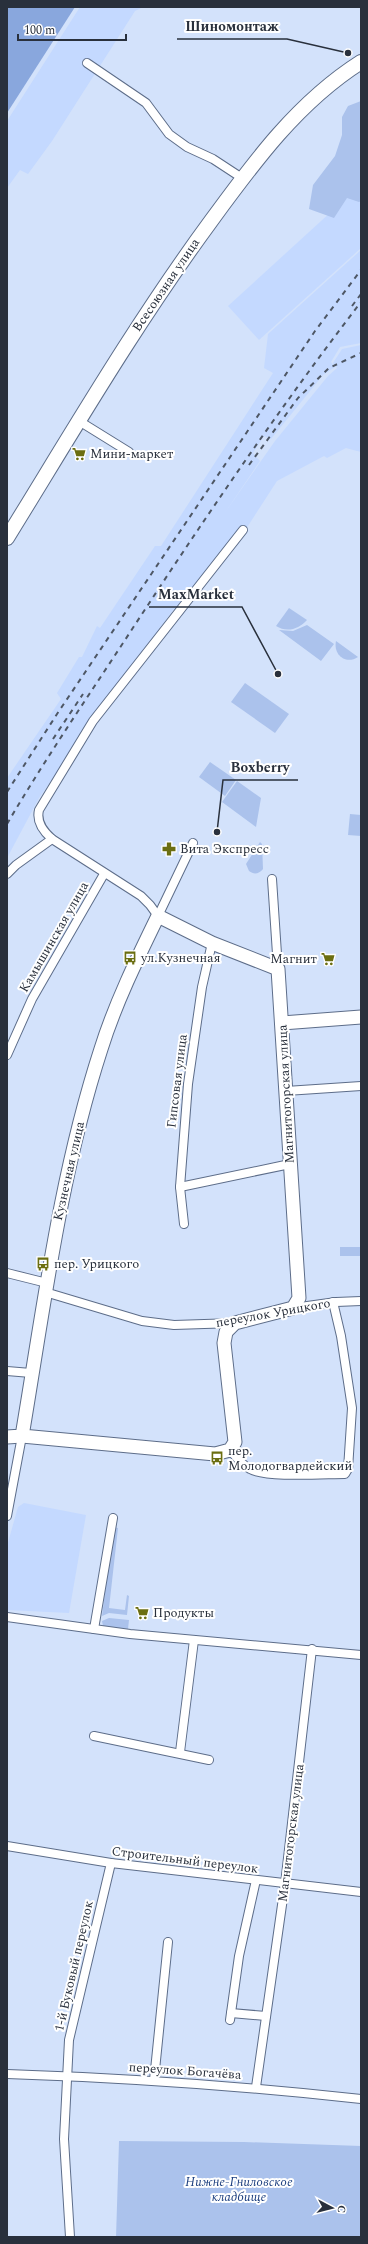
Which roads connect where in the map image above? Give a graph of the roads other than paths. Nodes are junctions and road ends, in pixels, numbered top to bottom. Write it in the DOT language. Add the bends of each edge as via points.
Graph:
graph roads {
  1 [pos="361,62"];
  2 [pos="87,63"];
  3 [pos="242,178"];
  4 [pos="78,421"];
  5 [pos="128,452"];
  6 [pos="243,530"];
  7 [pos="7,538"];
  8 [pos="52,839"];
  9 [pos="192,843"];
  10 [pos="7,874"];
  11 [pos="104,874"];
  12 [pos="272,879"];
  13 [pos="158,916"];
  14 [pos="212,943"];
  15 [pos="278,969"];
  16 [pos="361,1017"];
  17 [pos="282,1023"];
  18 [pos="7,1056"];
  19 [pos="361,1086"];
  20 [pos="286,1091"];
  21 [pos="290,1164"];
  22 [pos="180,1187"];
  23 [pos="184,1224"];
  24 [pos="7,1273"];
  25 [pos="46,1287"];
  26 [pos="361,1301"];
  27 [pos="333,1302"];
  28 [pos="293,1308"];
  29 [pos="235,1323"];
  30 [pos="7,1372"];
  31 [pos="32,1373"];
  32 [pos="22,1436"];
  33 [pos="7,1437"];
  34 [pos="230,1450"];
  35 [pos="7,1516"];
  36 [pos="113,1518"];
  37 [pos="7,1618"];
  38 [pos="94,1629"];
  39 [pos="194,1640"];
  40 [pos="312,1650"];
  41 [pos="361,1655"];
  42 [pos="94,1736"];
  43 [pos="180,1752"];
  44 [pos="209,1760"];
  45 [pos="7,1846"];
  46 [pos="111,1863"];
  47 [pos="256,1880"];
  48 [pos="285,1884"];
  49 [pos="361,1892"];
  50 [pos="168,1942"];
  51 [pos="266,2016"];
  52 [pos="7,2074"];
  53 [pos="66,2076"];
  54 [pos="154,2080"];
  55 [pos="256,2088"];
  56 [pos="361,2099"];
  57 [pos="70,2237"];
  1 -- 3 [label="highway, Всесоюзная улица" via="345,72 287,123"];
  2 -- 3 [label="street" via="146,102 169,134"];
  3 -- 4 [label="highway, Всесоюзная улица" via="147,311"];
  4 -- 5 [label="street"];
  4 -- 7 [label="highway, Всесоюзная улица"];
  6 -- 8 [label="street" via="94,721 39,810 38,821"];
  8 -- 10 [label="street"];
  8 -- 11 [label="street"];
  9 -- 13 [label="street, Кузнечная улица"];
  11 -- 13 [label="street" via="141,896"];
  11 -- 18 [label="street, Камышинская улица" via="32,999"];
  12 -- 15 [label="street, Магнитогорская улица"];
  13 -- 14 [label="main road"];
  13 -- 25 [label="main road, Кузнечная улица" via="134,965 101,1048 74,1143"];
  14 -- 15 [label="main road"];
  14 -- 22 [label="street, Гипсовая улица" via="202,986 188,1084"];
  15 -- 17 [label="main road, Магнитогорская улица"];
  16 -- 17 [label="main road"];
  17 -- 20 [label="main road, Магнитогорская улица"];
  19 -- 20 [label="street"];
  20 -- 21 [label="main road, Магнитогорская улица"];
  21 -- 22 [label="street"];
  21 -- 28 [label="main road, Магнитогорская улица" via="299,1298"];
  22 -- 23 [label="street, Гипсовая улица"];
  24 -- 25 [label="street, переулок Урицкого"];
  25 -- 29 [label="street, переулок Урицкого" via="142,1320 174,1325"];
  25 -- 31 [label="main road, Кузнечная улица"];
  26 -- 27 [label="street, переулок Урицкого"];
  27 -- 28 [label="street, переулок Урицкого"];
  27 -- 34 [label="street" via="352,1408 348,1469 345,1474 270,1474 251,1470"];
  28 -- 29 [label="main road, переулок Урицкого"];
  29 -- 34 [label="main road" via="226,1332 224,1343 235,1442"];
  30 -- 31 [label="street"];
  31 -- 32 [label="main road, Кузнечная улица"];
  32 -- 33 [label="main road"];
  32 -- 34 [label="main road" via="216,1454"];
  32 -- 35 [label="street, Кузнечная улица"];
  36 -- 38 [label="street"];
  37 -- 38 [label="street"];
  38 -- 39 [label="street"];
  39 -- 40 [label="street"];
  39 -- 43 [label="street"];
  40 -- 41 [label="street"];
  40 -- 48 [label="street, Магнитогорская улица"];
  42 -- 43 [label="street"];
  43 -- 44 [label="street"];
  45 -- 46 [label="street, Строительный переулок"];
  46 -- 47 [label="street, Строительный переулок"];
  46 -- 53 [label="street, 1-й Буковый переулок" via="69,2040"];
  47 -- 48 [label="street, Строительный переулок"];
  47 -- 51 [label="street" via="239,1956 231,2017"];
  48 -- 49 [label="street, Строительный переулок"];
  48 -- 51 [label="street, Магнитогорская улица"];
  50 -- 54 [label="street"];
  51 -- 55 [label="street, Магнитогорская улица"];
  52 -- 53 [label="street, переулок Богачёва"];
  53 -- 54 [label="street, переулок Богачёва"];
  53 -- 57 [label="street" via="64,2139"];
  54 -- 55 [label="street, переулок Богачёва"];
  55 -- 56 [label="street, переулок Богачёва"];
}
